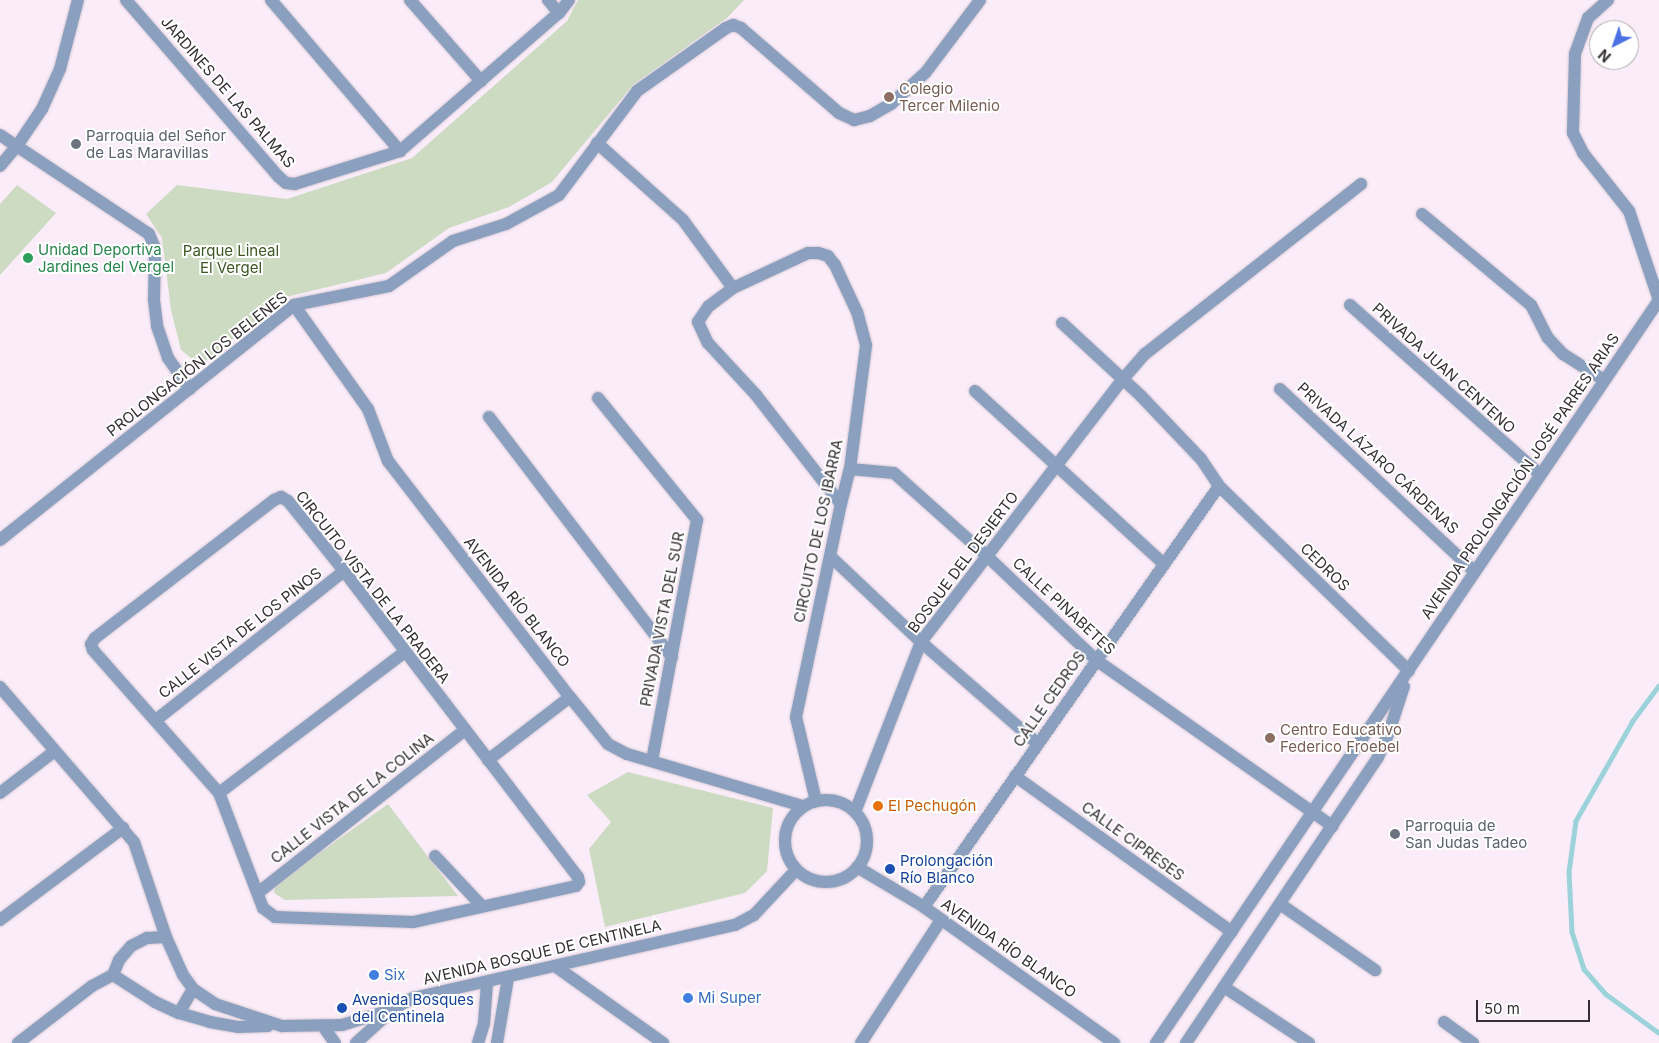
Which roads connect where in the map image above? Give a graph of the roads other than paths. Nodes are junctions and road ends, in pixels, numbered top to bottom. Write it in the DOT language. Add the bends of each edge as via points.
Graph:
graph roads {
  1 [pos="78,0"];
  2 [pos="126,0"];
  3 [pos="271,0"];
  4 [pos="410,0"];
  5 [pos="548,0"];
  6 [pos="569,0"];
  7 [pos="980,0"];
  8 [pos="1608,0"];
  9 [pos="559,13"];
  10 [pos="481,81"];
  11 [pos="0,135"];
  12 [pos="598,143"];
  13 [pos="17,146"];
  14 [pos="400,151"];
  15 [pos="0,166"];
  16 [pos="1361,184"];
  17 [pos="1422,214"];
  18 [pos="732,288"];
  19 [pos="1659,300"];
  20 [pos="294,305"];
  21 [pos="1350,305"];
  22 [pos="1062,323"];
  23 [pos="1123,379"];
  24 [pos="1604,380"];
  25 [pos="190,389"];
  26 [pos="1280,389"];
  27 [pos="975,391"];
  28 [pos="598,398"];
  29 [pos="489,417"];
  30 [pos="1055,466"];
  31 [pos="850,469"];
  32 [pos="1540,474"];
  33 [pos="1219,486"];
  34 [pos="841,504"];
  35 [pos="0,540"];
  36 [pos="830,556"];
  37 [pos="988,557"];
  38 [pos="1164,564"];
  39 [pos="344,571"];
  40 [pos="1474,571"];
  41 [pos="921,642"];
  42 [pos="405,652"];
  43 [pos="672,657"];
  44 [pos="1096,660"];
  45 [pos="1409,671"];
  46 [pos="0,687"];
  47 [pos="570,697"];
  48 [pos="156,720"];
  49 [pos="465,730"];
  50 [pos="1038,744"];
  51 [pos="55,751"];
  52 [pos="488,760"];
  53 [pos="652,760"];
  54 [pos="1015,776"];
  55 [pos="0,793"];
  56 [pos="220,793"];
  57 [pos="816,801"];
  58 [pos="802,806"];
  59 [pos="855,812"];
  60 [pos="1313,813"];
  61 [pos="1332,826"];
  62 [pos="123,828"];
  63 [pos="435,856"];
  64 [pos="858,867"];
  65 [pos="796,870"];
  66 [pos="259,892"];
  67 [pos="1280,904"];
  68 [pos="482,906"];
  69 [pos="924,907"];
  70 [pos="0,920"];
  71 [pos="941,920"];
  72 [pos="1232,932"];
  73 [pos="166,937"];
  74 [pos="555,966"];
  75 [pos="1375,970"];
  76 [pos="112,975"];
  77 [pos="508,978"];
  78 [pos="487,983"];
  79 [pos="1224,987"];
  80 [pos="194,989"];
  81 [pos="391,1010"];
  82 [pos="179,1013"];
  83 [pos="1444,1022"];
  84 [pos="282,1026"];
  85 [pos="323,1026"];
  86 [pos="18,1043"];
  87 [pos="334,1043"];
  88 [pos="356,1043"];
  89 [pos="478,1043"];
  90 [pos="497,1043"];
  91 [pos="663,1043"];
  92 [pos="861,1043"];
  93 [pos="1114,1043"];
  94 [pos="1156,1043"];
  95 [pos="1186,1043"];
  96 [pos="1309,1043"];
  97 [pos="1473,1043"];
  1 -- 13 [label="street" via="60,69 42,109"];
  2 -- 14 [label="street, JARDINES DE LAS PALMAS" via="286,183 295,184"];
  3 -- 14 [label="street"];
  4 -- 10 [label="street"];
  5 -- 9 [label="street"];
  6 -- 9 [label="street"];
  7 -- 12 [label="street, PROLONGACIÓN LOS BELENES" via="926,72 891,104 870,116 854,120 839,113 741,28 733,25 637,91"];
  8 -- 19 [label="street" via="1588,18 1575,54 1573,133 1583,152 1629,211"];
  9 -- 10 [label="street"];
  10 -- 14 [label="street"];
  11 -- 13 [label="street"];
  12 -- 18 [label="street" via="683,220"];
  12 -- 20 [label="street, PROLONGACIÓN LOS BELENES" via="558,195 506,224 453,241 389,286"];
  13 -- 15 [label="street"];
  13 -- 25 [label="street" via="150,234 155,248 157,326 168,358"];
  16 -- 23 [label="street, BOSQUE DEL DESIERTO" via="1145,354"];
  17 -- 24 [label="street" via="1531,305 1548,338 1563,354"];
  18 -- 31 [label="street, CIRCUITO DE LOS IBARRA" via="808,253 828,256 835,265 857,312 866,345"];
  18 -- 34 [label="street, CIRCUITO DE LOS IBARRA" via="708,307 698,322 708,343 756,395"];
  19 -- 24 [label="street, AVENIDA PROLONGACIÓN JOSÉ PARRES ARIAS"];
  20 -- 25 [label="street, PROLONGACIÓN LOS BELENES"];
  20 -- 47 [label="street, AVENIDA RÍO BLANCO" via="368,409 388,461"];
  21 -- 32 [label="street, PRIVADA JUAN CENTENO"];
  22 -- 23 [label="street, CEDROS"];
  23 -- 30 [label="street, BOSQUE DEL DESIERTO"];
  23 -- 33 [label="street, CEDROS" via="1201,460"];
  24 -- 32 [label="street, AVENIDA PROLONGACIÓN JOSÉ PARRES ARIAS"];
  25 -- 35 [label="street, PROLONGACIÓN LOS BELENES"];
  26 -- 40 [label="street, PRIVADA LÁZARO CÁRDENAS"];
  27 -- 30 [label="street"];
  28 -- 43 [label="street, PRIVADA VISTA DEL SUR" via="697,520"];
  29 -- 43 [label="street"];
  30 -- 37 [label="street, BOSQUE DEL DESIERTO"];
  30 -- 38 [label="street"];
  31 -- 34 [label="street, CIRCUITO DE LOS IBARRA"];
  31 -- 37 [label="street, CALLE PINABETES" via="894,472"];
  32 -- 40 [label="street, AVENIDA PROLONGACIÓN JOSÉ PARRES ARIAS"];
  33 -- 38 [label="street, CALLE CEDROS"];
  33 -- 45 [label="street, CEDROS"];
  34 -- 36 [label="street, CIRCUITO DE LOS IBARRA"];
  36 -- 41 [label="street"];
  36 -- 57 [label="street, CIRCUITO DE LOS IBARRA" via="796,717"];
  37 -- 41 [label="street, BOSQUE DEL DESIERTO"];
  37 -- 44 [label="street, CALLE PINABETES"];
  38 -- 44 [label="street, CALLE CEDROS"];
  39 -- 42 [label="street, CIRCUITO VISTA DE LA PRADERA"];
  39 -- 48 [label="street, CALLE VISTA DE LOS PINOS"];
  39 -- 48 [label="street, CIRCUITO VISTA DE LA PRADERA" via="288,501 281,497 95,638 91,644 93,650"];
  40 -- 45 [label="street, AVENIDA PROLONGACIÓN JOSÉ PARRES ARIAS"];
  41 -- 50 [label="street"];
  41 -- 59 [label="street, BOSQUE DEL DESIERTO"];
  42 -- 49 [label="street, CIRCUITO VISTA DE LA PRADERA"];
  42 -- 56 [label="street"];
  43 -- 53 [label="street, PRIVADA VISTA DEL SUR"];
  44 -- 50 [label="street, CALLE CEDROS"];
  44 -- 60 [label="street, CALLE PINABETES"];
  45 -- 60 [label="street, AVENIDA PROLONGACIÓN JOSÉ PARRES ARIAS"];
  45 -- 61 [label="street, AVENIDA PROLONGACIÓN JOSÉ PARRES ARIAS" via="1378,757"];
  46 -- 51 [label="street, AVENIDA BOSQUE DE CENTINELA"];
  47 -- 52 [label="street"];
  47 -- 53 [label="street, AVENIDA RÍO BLANCO" via="608,744 627,754"];
  48 -- 56 [label="street, CIRCUITO VISTA DE LA PRADERA"];
  49 -- 52 [label="street, CIRCUITO VISTA DE LA PRADERA"];
  49 -- 66 [label="street, CALLE VISTA DE LA COLINA"];
  50 -- 54 [label="street, CALLE CEDROS"];
  51 -- 55 [label="street"];
  51 -- 62 [label="street, AVENIDA BOSQUE DE CENTINELA"];
  52 -- 68 [label="street, CIRCUITO VISTA DE LA PRADERA" via="580,882 570,888"];
  53 -- 58 [label="street, AVENIDA RÍO BLANCO"];
  54 -- 69 [label="street, CALLE CEDROS"];
  54 -- 72 [label="street, CALLE CIPRESES"];
  56 -- 66 [label="street, CIRCUITO VISTA DE LA PRADERA"];
  57 -- 58 [label="street"];
  57 -- 59 [label="street" via="836,802"];
  58 -- 65 [label="street" via="788,824 785,838 787,855"];
  59 -- 64 [label="street" via="864,828 867,843"];
  60 -- 61 [label="street, CALLE PINABETES"];
  60 -- 72 [label="street, AVENIDA PROLONGACIÓN JOSÉ PARRES ARIAS"];
  61 -- 67 [label="street, AVENIDA PROLONGACIÓN JOSÉ PARRES ARIAS"];
  62 -- 70 [label="street"];
  62 -- 73 [label="street, AVENIDA BOSQUE DE CENTINELA" via="134,842"];
  63 -- 68 [label="street"];
  64 -- 65 [label="street" via="845,878 828,882 810,879"];
  64 -- 69 [label="street, AVENIDA RÍO BLANCO"];
  65 -- 74 [label="street, AVENIDA BOSQUE DE CENTINELA" via="754,915 735,925"];
  66 -- 68 [label="street, CIRCUITO VISTA DE LA PRADERA" via="264,908 275,917 413,922"];
  67 -- 75 [label="street"];
  67 -- 79 [label="street, AVENIDA PROLONGACIÓN JOSÉ PARRES ARIAS"];
  69 -- 71 [label="street, AVENIDA RÍO BLANCO"];
  71 -- 92 [label="street"];
  71 -- 93 [label="street, AVENIDA RÍO BLANCO"];
  72 -- 94 [label="street, AVENIDA PROLONGACIÓN JOSÉ PARRES ARIAS"];
  73 -- 76 [label="street" via="147,938 132,946 119,960"];
  73 -- 80 [label="street, AVENIDA BOSQUE DE CENTINELA" via="183,975"];
  74 -- 77 [label="street, AVENIDA BOSQUE DE CENTINELA"];
  74 -- 91 [label="street"];
  76 -- 82 [label="street"];
  76 -- 86 [label="street" via="92,986"];
  77 -- 78 [label="street, AVENIDA BOSQUE DE CENTINELA"];
  77 -- 90 [label="street"];
  78 -- 81 [label="street, AVENIDA BOSQUE DE CENTINELA" via="413,998"];
  78 -- 89 [label="street" via="484,1023"];
  79 -- 95 [label="street, AVENIDA PROLONGACIÓN JOSÉ PARRES ARIAS"];
  79 -- 96 [label="street"];
  80 -- 82 [label="street"];
  80 -- 84 [label="street, AVENIDA BOSQUE DE CENTINELA" via="215,1004"];
  81 -- 85 [label="street, AVENIDA BOSQUE DE CENTINELA" via="342,1025"];
  81 -- 88 [label="street"];
  82 -- 84 [label="street" via="239,1027"];
  83 -- 97 [label="street"];
  84 -- 85 [label="street, AVENIDA BOSQUE DE CENTINELA"];
  85 -- 87 [label="street"];
}
